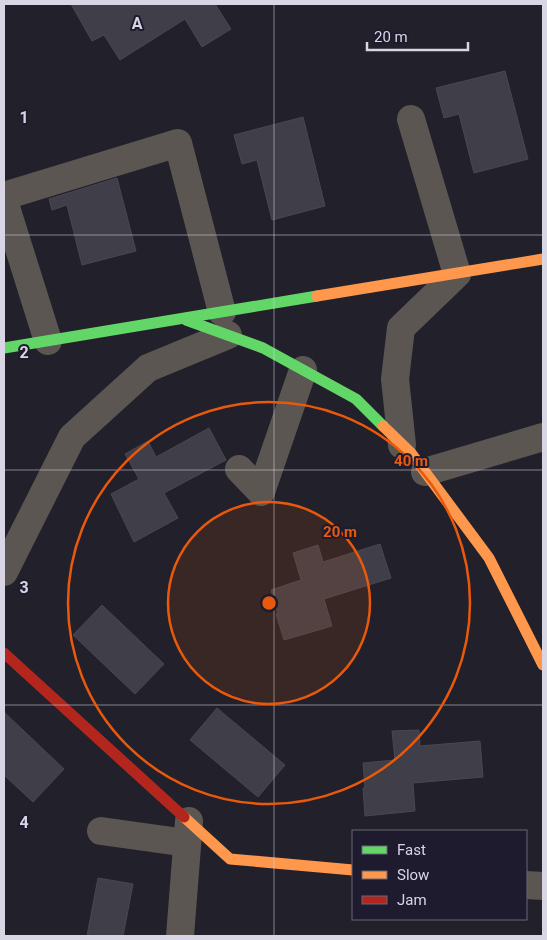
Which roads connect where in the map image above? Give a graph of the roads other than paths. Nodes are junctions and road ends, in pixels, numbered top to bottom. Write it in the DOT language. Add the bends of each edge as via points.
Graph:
graph roads {
  1 [pos="411,118"];
  2 [pos="4,196"];
  3 [pos="4,200"];
  4 [pos="543,259"];
  5 [pos="457,274"];
  6 [pos="182,319"];
  7 [pos="225,323"];
  8 [pos="48,341"];
  9 [pos="4,348"];
  10 [pos="303,370"];
  11 [pos="543,437"];
  12 [pos="402,445"];
  13 [pos="238,469"];
  14 [pos="425,472"];
  15 [pos="4,572"];
  16 [pos="4,653"];
  17 [pos="542,658"];
  18 [pos="101,831"];
  19 [pos="188,832"];
  20 [pos="352,870"];
  21 [pos="527,884"];
  22 [pos="543,886"];
  23 [pos="180,936"];
  1 -- 5 [label="street"];
  2 -- 7 [label="street" via="178,143"];
  3 -- 8 [label="street"];
  4 -- 5 [label="street"];
  5 -- 7 [label="street"];
  5 -- 12 [label="street" via="401,328 395,379"];
  6 -- 7 [label="street"];
  6 -- 7 [label="street"];
  6 -- 8 [label="street"];
  7 -- 10 [label="street"];
  7 -- 15 [label="street" via="148,368 72,437"];
  8 -- 9 [label="street"];
  10 -- 12 [label="street" via="356,399"];
  10 -- 13 [label="street" via="261,492"];
  11 -- 14 [label="street"];
  12 -- 14 [label="street"];
  14 -- 17 [label="street" via="489,558"];
  16 -- 19 [label="street"];
  18 -- 19 [label="street"];
  19 -- 20 [label="street" via="230,859"];
  19 -- 23 [label="street"];
  21 -- 22 [label="street"];
}
